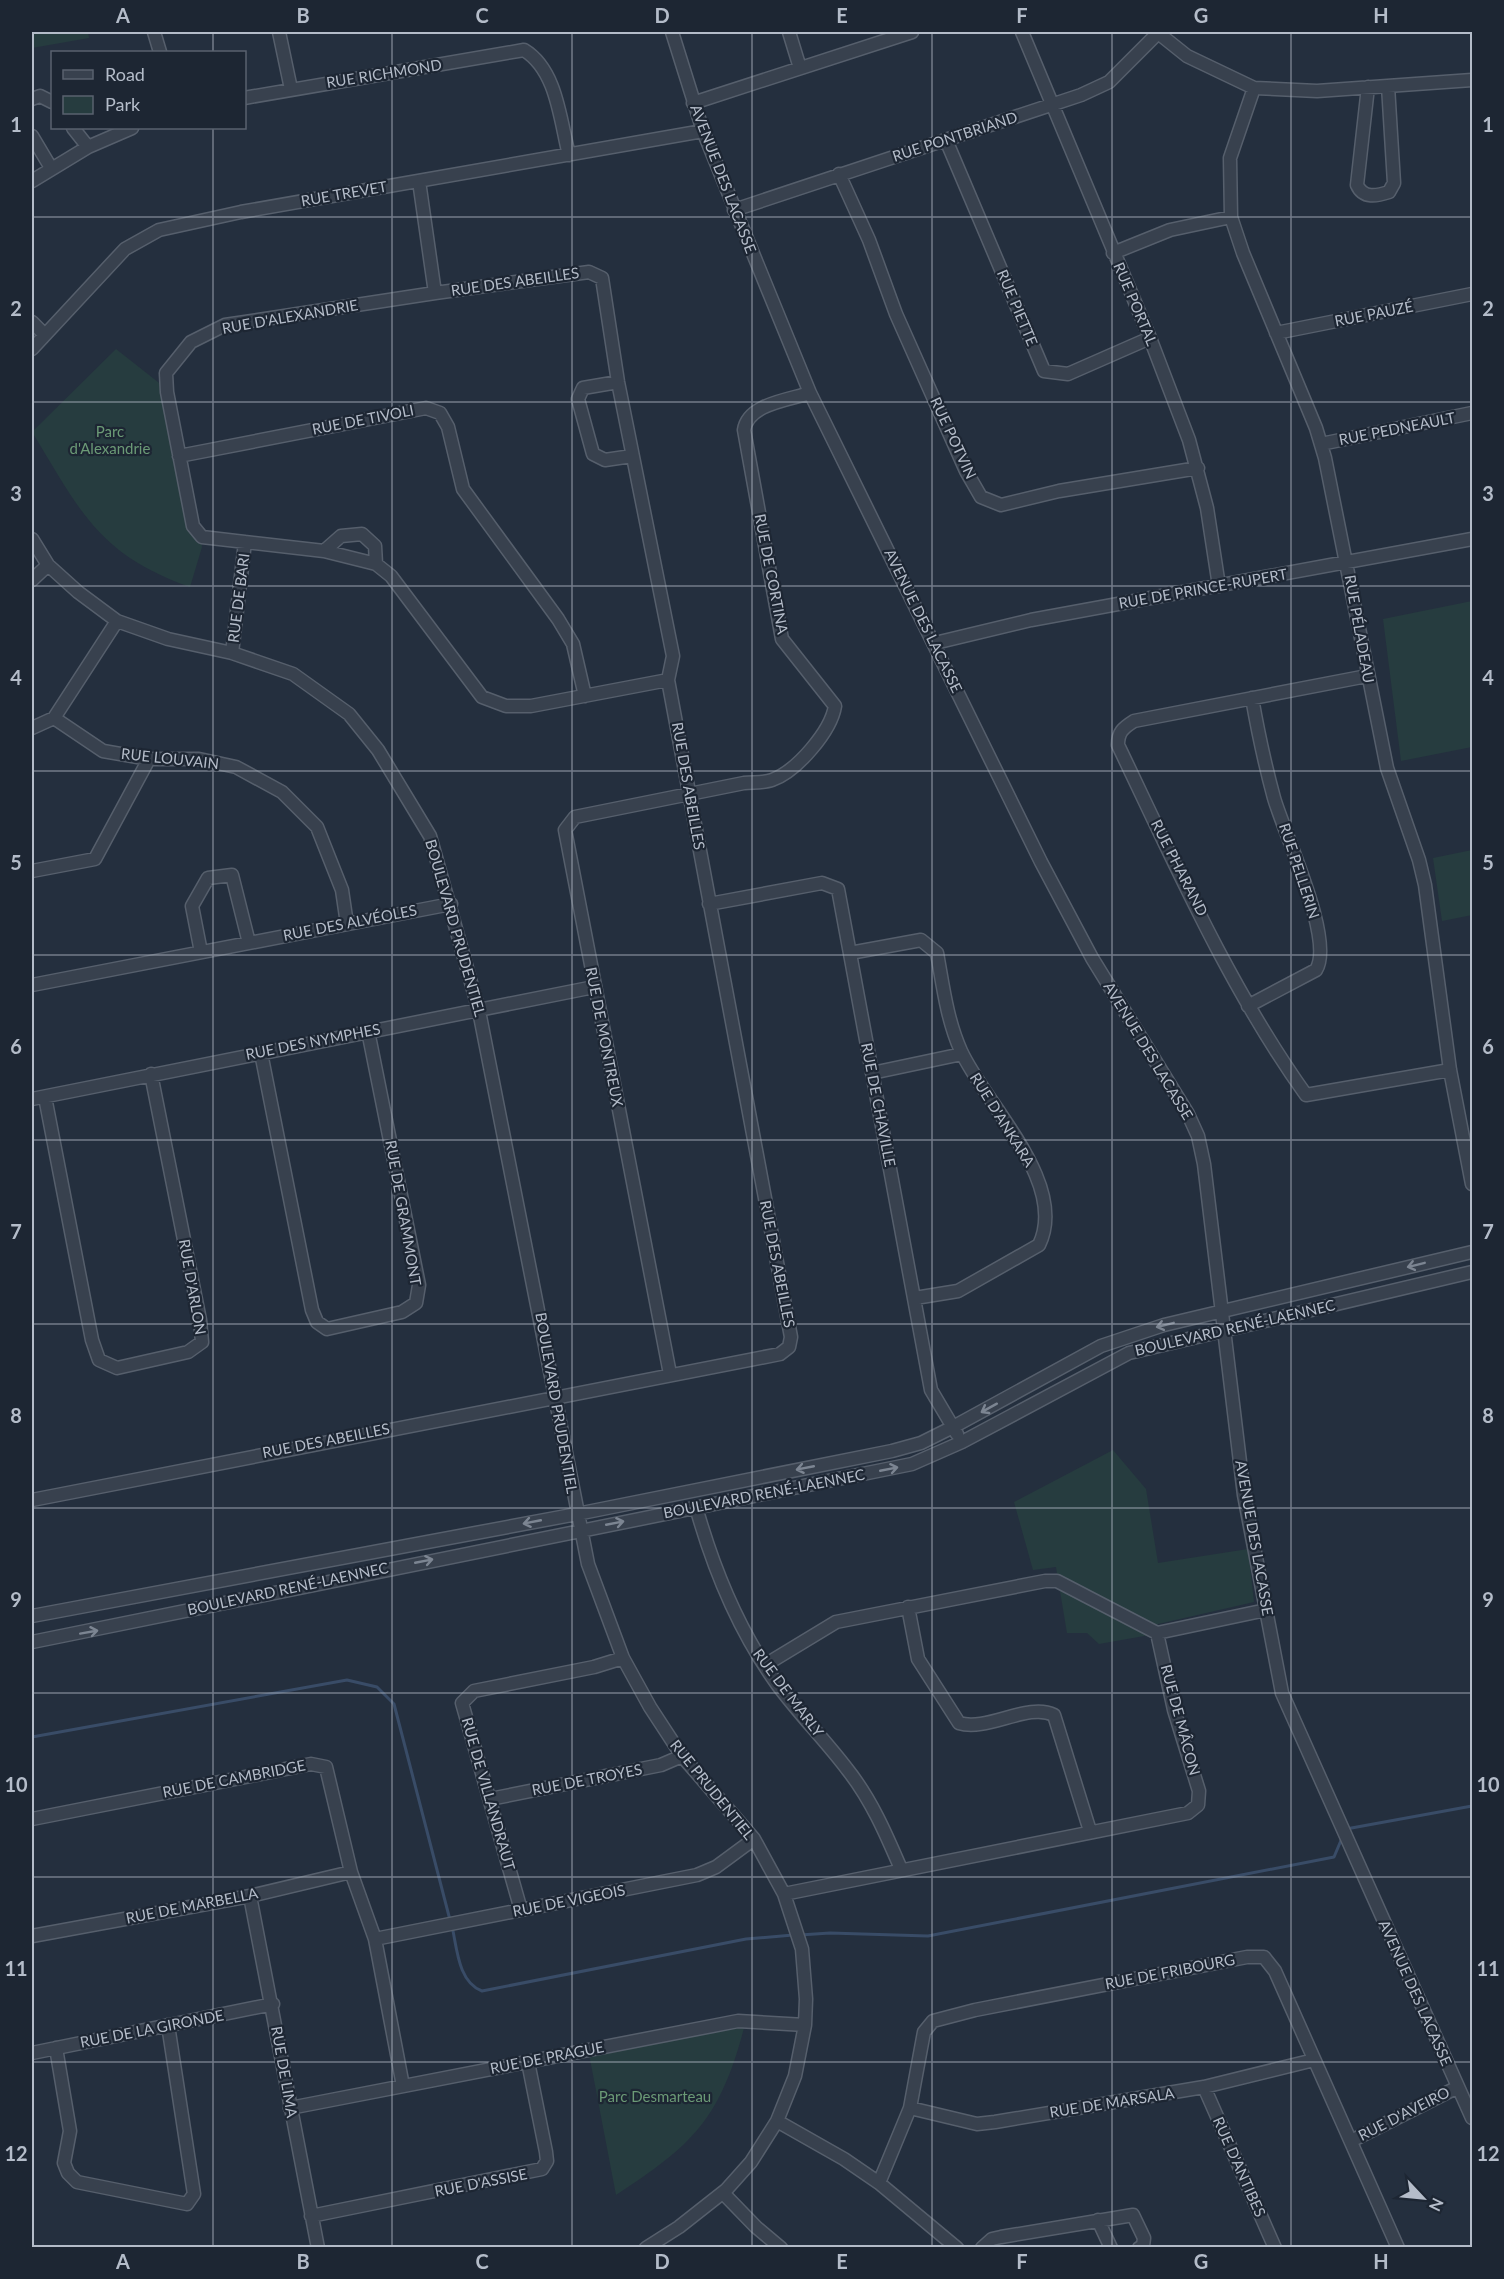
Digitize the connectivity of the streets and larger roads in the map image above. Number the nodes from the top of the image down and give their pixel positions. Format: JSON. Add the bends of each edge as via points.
{"nodes":[{"id":1,"x":154,"y":32,"type":"edge"},
{"id":2,"x":279,"y":32,"type":"edge"},
{"id":3,"x":672,"y":32,"type":"edge"},
{"id":4,"x":789,"y":32,"type":"edge"},
{"id":5,"x":912,"y":32,"type":"edge"},
{"id":6,"x":1022,"y":32,"type":"edge"},
{"id":7,"x":1158,"y":32,"type":"edge"},
{"id":8,"x":160,"y":51,"type":"edge"},
{"id":9,"x":800,"y":68,"type":"junction"},
{"id":10,"x":1473,"y":80,"type":"edge"},
{"id":11,"x":1388,"y":86,"type":"junction"},
{"id":12,"x":1368,"y":87,"type":"junction"},
{"id":13,"x":1254,"y":88,"type":"junction"},
{"id":14,"x":291,"y":89,"type":"junction"},
{"id":15,"x":246,"y":98,"type":"edge"},
{"id":16,"x":32,"y":99,"type":"edge"},
{"id":17,"x":51,"y":102,"type":"edge"},
{"id":18,"x":693,"y":103,"type":"junction"},
{"id":19,"x":1052,"y":105,"type":"junction"},
{"id":20,"x":74,"y":129,"type":"edge"},
{"id":21,"x":130,"y":129,"type":"edge"},
{"id":22,"x":703,"y":131,"type":"junction"},
{"id":23,"x":32,"y":135,"type":"edge"},
{"id":24,"x":946,"y":140,"type":"junction"},
{"id":25,"x":88,"y":147,"type":"junction"},
{"id":26,"x":569,"y":155,"type":"junction"},
{"id":27,"x":51,"y":168,"type":"junction"},
{"id":28,"x":838,"y":174,"type":"junction"},
{"id":29,"x":32,"y":181,"type":"edge"},
{"id":30,"x":419,"y":181,"type":"junction"},
{"id":31,"x":734,"y":210,"type":"junction"},
{"id":32,"x":1231,"y":217,"type":"junction"},
{"id":33,"x":1113,"y":254,"type":"junction"},
{"id":34,"x":435,"y":293,"type":"junction"},
{"id":35,"x":1473,"y":294,"type":"edge"},
{"id":36,"x":32,"y":322,"type":"edge"},
{"id":37,"x":1276,"y":333,"type":"junction"},
{"id":38,"x":45,"y":334,"type":"junction"},
{"id":39,"x":1150,"y":338,"type":"junction"},
{"id":40,"x":32,"y":349,"type":"edge"},
{"id":41,"x":618,"y":382,"type":"junction"},
{"id":42,"x":810,"y":393,"type":"junction"},
{"id":43,"x":1473,"y":413,"type":"edge"},
{"id":44,"x":1321,"y":444,"type":"junction"},
{"id":45,"x":179,"y":456,"type":"junction"},
{"id":46,"x":632,"y":456,"type":"junction"},
{"id":47,"x":1198,"y":468,"type":"junction"},
{"id":48,"x":32,"y":539,"type":"edge"},
{"id":49,"x":1473,"y":539,"type":"edge"},
{"id":50,"x":245,"y":542,"type":"junction"},
{"id":51,"x":324,"y":550,"type":"junction"},
{"id":52,"x":1347,"y":563,"type":"junction"},
{"id":53,"x":376,"y":564,"type":"junction"},
{"id":54,"x":48,"y":565,"type":"junction"},
{"id":55,"x":32,"y":580,"type":"edge"},
{"id":56,"x":1219,"y":586,"type":"junction"},
{"id":57,"x":117,"y":621,"type":"junction"},
{"id":58,"x":934,"y":643,"type":"junction"},
{"id":59,"x":232,"y":653,"type":"junction"},
{"id":60,"x":1367,"y":676,"type":"junction"},
{"id":61,"x":669,"y":680,"type":"junction"},
{"id":62,"x":585,"y":696,"type":"junction"},
{"id":63,"x":1252,"y":698,"type":"junction"},
{"id":64,"x":54,"y":718,"type":"junction"},
{"id":65,"x":32,"y":728,"type":"edge"},
{"id":66,"x":149,"y":759,"type":"junction"},
{"id":67,"x":690,"y":796,"type":"junction"},
{"id":68,"x":32,"y":871,"type":"edge"},
{"id":69,"x":451,"y":904,"type":"junction"},
{"id":70,"x":709,"y":904,"type":"junction"},
{"id":71,"x":347,"y":924,"type":"junction"},
{"id":72,"x":249,"y":943,"type":"junction"},
{"id":73,"x":201,"y":952,"type":"junction"},
{"id":74,"x":850,"y":953,"type":"junction"},
{"id":75,"x":32,"y":985,"type":"edge"},
{"id":76,"x":594,"y":987,"type":"junction"},
{"id":77,"x":1248,"y":1006,"type":"junction"},
{"id":78,"x":479,"y":1011,"type":"junction"},
{"id":79,"x":368,"y":1031,"type":"junction"},
{"id":80,"x":261,"y":1053,"type":"junction"},
{"id":81,"x":962,"y":1054,"type":"junction"},
{"id":82,"x":1450,"y":1070,"type":"junction"},
{"id":83,"x":872,"y":1073,"type":"junction"},
{"id":84,"x":151,"y":1074,"type":"junction"},
{"id":85,"x":45,"y":1097,"type":"junction"},
{"id":86,"x":32,"y":1099,"type":"edge"},
{"id":87,"x":1473,"y":1184,"type":"edge"},
{"id":88,"x":1473,"y":1251,"type":"edge"},
{"id":89,"x":1473,"y":1272,"type":"edge"},
{"id":90,"x":915,"y":1298,"type":"junction"},
{"id":91,"x":1222,"y":1312,"type":"junction"},
{"id":92,"x":1224,"y":1332,"type":"junction"},
{"id":93,"x":670,"y":1374,"type":"junction"},
{"id":94,"x":556,"y":1396,"type":"junction"},
{"id":95,"x":953,"y":1427,"type":"junction"},
{"id":96,"x":962,"y":1442,"type":"junction"},
{"id":97,"x":32,"y":1500,"type":"edge"},
{"id":98,"x":696,"y":1507,"type":"junction"},
{"id":99,"x":577,"y":1514,"type":"junction"},
{"id":100,"x":580,"y":1530,"type":"junction"},
{"id":101,"x":908,"y":1607,"type":"junction"},
{"id":102,"x":1266,"y":1610,"type":"junction"},
{"id":103,"x":32,"y":1616,"type":"edge"},
{"id":104,"x":1157,"y":1634,"type":"junction"},
{"id":105,"x":32,"y":1642,"type":"edge"},
{"id":106,"x":623,"y":1658,"type":"junction"},
{"id":107,"x":765,"y":1665,"type":"junction"},
{"id":108,"x":682,"y":1756,"type":"junction"},
{"id":109,"x":490,"y":1799,"type":"junction"},
{"id":110,"x":32,"y":1818,"type":"edge"},
{"id":111,"x":1090,"y":1831,"type":"junction"},
{"id":112,"x":754,"y":1839,"type":"junction"},
{"id":113,"x":900,"y":1869,"type":"junction"},
{"id":114,"x":351,"y":1872,"type":"junction"},
{"id":115,"x":784,"y":1894,"type":"junction"},
{"id":116,"x":250,"y":1896,"type":"junction"},
{"id":117,"x":521,"y":1910,"type":"junction"},
{"id":118,"x":32,"y":1936,"type":"edge"},
{"id":119,"x":375,"y":1939,"type":"junction"},
{"id":120,"x":273,"y":2004,"type":"junction"},
{"id":121,"x":168,"y":2025,"type":"junction"},
{"id":122,"x":806,"y":2025,"type":"junction"},
{"id":123,"x":56,"y":2048,"type":"junction"},
{"id":124,"x":32,"y":2053,"type":"edge"},
{"id":125,"x":1314,"y":2060,"type":"junction"},
{"id":126,"x":528,"y":2062,"type":"junction"},
{"id":127,"x":403,"y":2086,"type":"junction"},
{"id":128,"x":1204,"y":2087,"type":"junction"},
{"id":129,"x":1458,"y":2087,"type":"junction"},
{"id":130,"x":290,"y":2108,"type":"junction"},
{"id":131,"x":909,"y":2108,"type":"junction"},
{"id":132,"x":1473,"y":2118,"type":"edge"},
{"id":133,"x":777,"y":2121,"type":"junction"},
{"id":134,"x":1351,"y":2141,"type":"junction"},
{"id":135,"x":879,"y":2183,"type":"junction"},
{"id":136,"x":723,"y":2193,"type":"junction"},
{"id":137,"x":311,"y":2216,"type":"junction"},
{"id":138,"x":1098,"y":2220,"type":"junction"},
{"id":139,"x":318,"y":2247,"type":"edge"},
{"id":140,"x":646,"y":2247,"type":"edge"},
{"id":141,"x":781,"y":2247,"type":"edge"},
{"id":142,"x":957,"y":2247,"type":"edge"},
{"id":143,"x":982,"y":2247,"type":"edge"},
{"id":144,"x":1111,"y":2247,"type":"edge"},
{"id":145,"x":1139,"y":2247,"type":"edge"},
{"id":146,"x":1275,"y":2247,"type":"edge"},
{"id":147,"x":1398,"y":2247,"type":"edge"}],
"edges":[{"from":1,"to":8,"type":"street"},
{"from":2,"to":14,"type":"street"},
{"from":3,"to":18,"type":"street","name":"AVENUE DES LACASSE"},
{"from":4,"to":9,"type":"street"},
{"from":5,"to":9,"type":"street"},
{"from":6,"to":19,"type":"street","name":"RUE PORTAL"},
{"from":7,"to":13,"type":"street","via":[[1187,56]]},
{"from":7,"to":19,"type":"street","name":"RUE PONTBRIAND","via":[[1109,82]]},
{"from":9,"to":18,"type":"street"},
{"from":10,"to":11,"type":"street"},
{"from":11,"to":12,"type":"street"},
{"from":11,"to":12,"type":"street","via":[[1395,183],[1389,192],[1371,196],[1359,189],[1357,180]]},
{"from":12,"to":13,"type":"street","via":[[1317,91]]},
{"from":13,"to":32,"type":"street","name":"RUE PÉLADEAU","via":[[1230,158]]},
{"from":14,"to":15,"type":"street","name":"RUE RICHMOND"},
{"from":14,"to":26,"type":"street","name":"RUE RICHMOND","via":[[524,50],[536,58],[549,77]]},
{"from":16,"to":17,"type":"street","via":[[40,96]]},
{"from":18,"to":22,"type":"street","name":"AVENUE DES LACASSE"},
{"from":19,"to":24,"type":"street","name":"RUE PONTBRIAND"},
{"from":19,"to":33,"type":"street","name":"RUE PORTAL"},
{"from":20,"to":25,"type":"street"},
{"from":21,"to":25,"type":"street"},
{"from":22,"to":26,"type":"street","name":"RUE TREVET"},
{"from":22,"to":31,"type":"street","name":"AVENUE DES LACASSE"},
{"from":23,"to":27,"type":"street"},
{"from":24,"to":28,"type":"street","name":"RUE PONTBRIAND"},
{"from":24,"to":39,"type":"street","name":"RUE PIETTE","via":[[1044,371],[1068,374]]},
{"from":25,"to":27,"type":"street"},
{"from":26,"to":30,"type":"street","name":"RUE TREVET"},
{"from":27,"to":29,"type":"street"},
{"from":28,"to":31,"type":"street","name":"RUE PONTBRIAND"},
{"from":28,"to":47,"type":"street","name":"RUE POTVIN","via":[[869,240],[896,314],[981,497],[1001,505],[1059,491]]},
{"from":30,"to":34,"type":"street","name":"RUE DES ABEILLES"},
{"from":30,"to":38,"type":"street","name":"RUE TREVET","via":[[217,216],[159,230],[125,249]]},
{"from":31,"to":42,"type":"street","name":"AVENUE DES LACASSE"},
{"from":32,"to":33,"type":"street","via":[[1170,230]]},
{"from":32,"to":37,"type":"street","name":"RUE PÉLADEAU"},
{"from":33,"to":39,"type":"street","name":"RUE PORTAL"},
{"from":34,"to":41,"type":"street","name":"RUE DES ABEILLES","via":[[589,272],[602,278]]},
{"from":34,"to":45,"type":"street","name":"RUE D'ALEXANDRIE","via":[[225,325],[191,342],[165,373]]},
{"from":35,"to":37,"type":"street","name":"RUE PAUZÉ"},
{"from":36,"to":38,"type":"street"},
{"from":37,"to":44,"type":"street","name":"RUE PÉLADEAU"},
{"from":38,"to":40,"type":"street","name":"RUE TREVET"},
{"from":39,"to":47,"type":"street","name":"RUE PORTAL"},
{"from":41,"to":46,"type":"street","name":"RUE DES ABEILLES"},
{"from":41,"to":46,"type":"street","via":[[583,388],[578,399],[592,454],[605,460]]},
{"from":42,"to":58,"type":"street","name":"AVENUE DES LACASSE"},
{"from":42,"to":67,"type":"street","name":"RUE DE CORTINA","via":[[753,411],[744,430],[782,639],[828,694],[835,706],[833,715],[805,756],[788,772],[771,781]]},
{"from":43,"to":44,"type":"street","name":"RUE PEDNEAULT"},
{"from":44,"to":52,"type":"street","name":"RUE PÉLADEAU"},
{"from":45,"to":50,"type":"street","name":"RUE D'ALEXANDRIE","via":[[193,526],[202,537]]},
{"from":45,"to":62,"type":"street","name":"RUE DE TIVOLI","via":[[426,408],[440,413],[448,427],[463,489],[573,644]]},
{"from":46,"to":61,"type":"street","name":"RUE DES ABEILLES","via":[[673,656]]},
{"from":47,"to":56,"type":"street","name":"RUE PORTAL"},
{"from":48,"to":54,"type":"street","name":"BOULEVARD PRUDENTIEL"},
{"from":49,"to":52,"type":"street","name":"RUE DE PRINCE-RUPERT"},
{"from":50,"to":51,"type":"street","name":"RUE D'ALEXANDRIE"},
{"from":50,"to":59,"type":"street","name":"RUE DE BARI"},
{"from":51,"to":53,"type":"street","name":"RUE D'ALEXANDRIE"},
{"from":51,"to":53,"type":"street","name":"RUE D'ALEXANDRIE","via":[[341,536],[362,534],[375,546]]},
{"from":52,"to":56,"type":"street","name":"RUE DE PRINCE-RUPERT"},
{"from":52,"to":60,"type":"street","name":"RUE PÉLADEAU"},
{"from":53,"to":62,"type":"street","name":"RUE D'ALEXANDRIE","via":[[391,576],[482,697],[506,706],[531,706]]},
{"from":54,"to":55,"type":"street"},
{"from":54,"to":57,"type":"street","name":"BOULEVARD PRUDENTIEL"},
{"from":56,"to":58,"type":"street","name":"RUE DE PRINCE-RUPERT","via":[[1031,620]]},
{"from":57,"to":59,"type":"street","name":"BOULEVARD PRUDENTIEL","via":[[168,639]]},
{"from":57,"to":64,"type":"street"},
{"from":58,"to":91,"type":"street","name":"AVENUE DES LACASSE","via":[[1092,958],[1198,1136]]},
{"from":59,"to":69,"type":"street","name":"BOULEVARD PRUDENTIEL","via":[[293,674],[349,714],[378,750],[430,836]]},
{"from":60,"to":63,"type":"street","name":"RUE PHARAND"},
{"from":60,"to":82,"type":"street","name":"RUE PÉLADEAU","via":[[1387,768],[1425,885]]},
{"from":61,"to":62,"type":"street","name":"RUE D'ALEXANDRIE"},
{"from":61,"to":67,"type":"street","name":"RUE DES ABEILLES"},
{"from":63,"to":77,"type":"street","name":"RUE PELLERIN","via":[[1275,799],[1318,932],[1321,962],[1316,969]]},
{"from":63,"to":77,"type":"street","name":"RUE PHARAND","via":[[1134,721],[1118,736],[1118,745],[1152,817]]},
{"from":64,"to":65,"type":"street"},
{"from":64,"to":66,"type":"street","name":"RUE LOUVAIN","via":[[103,751]]},
{"from":66,"to":68,"type":"street","via":[[95,859]]},
{"from":66,"to":71,"type":"street","name":"RUE LOUVAIN","via":[[199,759],[236,766],[282,792],[317,827],[342,890]]},
{"from":67,"to":70,"type":"street","name":"RUE DES ABEILLES"},
{"from":67,"to":76,"type":"street","name":"RUE DE MONTREUX","via":[[575,817],[565,830]]},
{"from":69,"to":71,"type":"street","name":"RUE DES ALVÉOLES"},
{"from":69,"to":78,"type":"street","name":"BOULEVARD PRUDENTIEL"},
{"from":70,"to":74,"type":"street","name":"RUE DE CHAVILLE","via":[[822,883],[838,889]]},
{"from":70,"to":93,"type":"street","name":"RUE DES ABEILLES","via":[[791,1337],[789,1347],[780,1354]]},
{"from":71,"to":72,"type":"street","name":"RUE DES ALVÉOLES"},
{"from":72,"to":73,"type":"street","name":"RUE DES ALVÉOLES"},
{"from":72,"to":73,"type":"street","via":[[232,875],[208,878],[192,906]]},
{"from":73,"to":75,"type":"street","name":"RUE DES ALVÉOLES"},
{"from":74,"to":81,"type":"street","name":"RUE D'ANKARA","via":[[921,940],[937,953],[951,1029]]},
{"from":74,"to":83,"type":"street","name":"RUE DE CHAVILLE"},
{"from":76,"to":78,"type":"street","name":"RUE DES NYMPHES"},
{"from":76,"to":93,"type":"street","name":"RUE DE MONTREUX"},
{"from":77,"to":82,"type":"street","name":"RUE PHARAND","via":[[1306,1095]]},
{"from":78,"to":79,"type":"street","name":"RUE DES NYMPHES"},
{"from":78,"to":94,"type":"street","name":"BOULEVARD PRUDENTIEL"},
{"from":79,"to":80,"type":"street","name":"RUE DES NYMPHES"},
{"from":79,"to":80,"type":"street","name":"RUE DE GRAMMONT","via":[[419,1285],[416,1303],[402,1312],[327,1329],[317,1322],[312,1310]]},
{"from":80,"to":84,"type":"street","name":"RUE DES NYMPHES"},
{"from":81,"to":83,"type":"street"},
{"from":81,"to":90,"type":"street","name":"RUE D'ANKARA","via":[[1039,1180],[1044,1235],[1039,1245],[958,1291]]},
{"from":82,"to":87,"type":"street","name":"RUE PÉLADEAU"},
{"from":83,"to":90,"type":"street","name":"RUE DE CHAVILLE"},
{"from":84,"to":85,"type":"street","name":"RUE DES NYMPHES"},
{"from":84,"to":85,"type":"street","name":"RUE D'ARLON","via":[[202,1342],[189,1352],[117,1368],[99,1360],[92,1340]]},
{"from":85,"to":86,"type":"street","name":"RUE DES NYMPHES"},
{"from":88,"to":91,"type":"street","name":"BOULEVARD RENÉ-LAENNEC","one_way":true},
{"from":89,"to":92,"type":"street","name":"BOULEVARD RENÉ-LAENNEC"},
{"from":90,"to":95,"type":"street","name":"RUE DE CHAVILLE","via":[[931,1390]]},
{"from":91,"to":92,"type":"street","name":"AVENUE DES LACASSE"},
{"from":91,"to":95,"type":"street","name":"BOULEVARD RENÉ-LAENNEC","one_way":true,"via":[[1119,1338]]},
{"from":92,"to":96,"type":"street","name":"BOULEVARD RENÉ-LAENNEC","via":[[1129,1353]]},
{"from":92,"to":102,"type":"street","name":"AVENUE DES LACASSE","via":[[1244,1495]]},
{"from":93,"to":94,"type":"street","name":"RUE DES ABEILLES"},
{"from":94,"to":97,"type":"street","name":"RUE DES ABEILLES"},
{"from":94,"to":99,"type":"street","name":"BOULEVARD PRUDENTIEL"},
{"from":95,"to":96,"type":"street","name":"RUE DE CHAVILLE"},
{"from":95,"to":99,"type":"street","name":"BOULEVARD RENÉ-LAENNEC","one_way":true,"via":[[921,1443],[892,1451]]},
{"from":98,"to":96,"type":"street","name":"BOULEVARD RENÉ-LAENNEC","one_way":true,"via":[[912,1464]]},
{"from":100,"to":98,"type":"street","name":"BOULEVARD RENÉ-LAENNEC","one_way":true},
{"from":98,"to":107,"type":"street","name":"RUE DE MARLY","via":[[720,1582]]},
{"from":99,"to":100,"type":"street","name":"BOULEVARD PRUDENTIEL"},
{"from":99,"to":103,"type":"street","name":"BOULEVARD RENÉ-LAENNEC","one_way":true},
{"from":105,"to":100,"type":"street","name":"BOULEVARD RENÉ-LAENNEC","one_way":true},
{"from":100,"to":106,"type":"street","name":"RUE PRUDENTIEL","via":[[588,1564]]},
{"from":101,"to":104,"type":"street","via":[[1057,1581]]},
{"from":101,"to":107,"type":"street","via":[[836,1622]]},
{"from":101,"to":111,"type":"street","via":[[918,1659],[959,1723],[974,1724],[1040,1711],[1054,1715]]},
{"from":102,"to":104,"type":"street"},
{"from":102,"to":129,"type":"street","name":"AVENUE DES LACASSE","via":[[1282,1693]]},
{"from":104,"to":111,"type":"street","name":"RUE DE MÂCON","via":[[1200,1799],[1198,1805],[1188,1812]]},
{"from":106,"to":108,"type":"street","name":"RUE PRUDENTIEL"},
{"from":106,"to":109,"type":"street","name":"RUE DE VILLANDRAUT","via":[[474,1691],[462,1703]]},
{"from":107,"to":113,"type":"street","name":"RUE DE MARLY","via":[[789,1701],[857,1783],[887,1834]]},
{"from":108,"to":109,"type":"street","name":"RUE DE TROYES","via":[[661,1765]]},
{"from":108,"to":112,"type":"street","name":"RUE PRUDENTIEL"},
{"from":109,"to":117,"type":"street","name":"RUE DE VILLANDRAUT"},
{"from":110,"to":114,"type":"street","name":"RUE DE CAMBRIDGE","via":[[310,1764],[326,1767]]},
{"from":111,"to":113,"type":"street","name":"RUE DE MÂCON"},
{"from":112,"to":115,"type":"street","name":"RUE PRUDENTIEL"},
{"from":112,"to":117,"type":"street","name":"RUE DE VIGEOIS","via":[[716,1867],[697,1875]]},
{"from":113,"to":115,"type":"street","name":"RUE DE MÂCON"},
{"from":114,"to":116,"type":"street","name":"RUE DE MARBELLA"},
{"from":114,"to":119,"type":"street","name":"RUE DE CAMBRIDGE"},
{"from":115,"to":122,"type":"street","name":"RUE PRUDENTIEL","via":[[801,1949]]},
{"from":116,"to":118,"type":"street","name":"RUE DE MARBELLA"},
{"from":116,"to":120,"type":"street","name":"RUE DE LIMA"},
{"from":117,"to":119,"type":"street","name":"RUE DE VIGEOIS"},
{"from":119,"to":127,"type":"street","name":"RUE DE CAMBRIDGE"},
{"from":120,"to":121,"type":"street","name":"RUE DE LA GIRONDE"},
{"from":120,"to":130,"type":"street","name":"RUE DE LIMA"},
{"from":121,"to":123,"type":"street","name":"RUE DE LA GIRONDE"},
{"from":121,"to":123,"type":"street","via":[[194,2194],[187,2204],[77,2182],[68,2173],[64,2163],[70,2131]]},
{"from":122,"to":126,"type":"street","name":"RUE DE PRAGUE","via":[[738,2021]]},
{"from":122,"to":133,"type":"street","name":"RUE PRUDENTIEL","via":[[795,2076]]},
{"from":123,"to":124,"type":"street","name":"RUE DE LA GIRONDE"},
{"from":125,"to":128,"type":"street","name":"RUE DE MARSALA"},
{"from":125,"to":131,"type":"street","name":"RUE DE FRIBOURG","via":[[1275,1971],[1264,1957],[1246,1957],[944,2016],[924,2031]]},
{"from":125,"to":134,"type":"street","name":"RUE DE FRIBOURG"},
{"from":126,"to":127,"type":"street","name":"RUE DE PRAGUE"},
{"from":126,"to":137,"type":"street","name":"RUE D'ASSISE","via":[[546,2152],[547,2161],[542,2169]]},
{"from":127,"to":130,"type":"street","name":"RUE DE PRAGUE"},
{"from":128,"to":131,"type":"street","name":"RUE DE MARSALA","via":[[977,2124]]},
{"from":128,"to":146,"type":"street","name":"RUE D'ANTIBES"},
{"from":129,"to":132,"type":"street","name":"AVENUE DES LACASSE"},
{"from":129,"to":134,"type":"street","name":"RUE D'AVEIRO"},
{"from":130,"to":137,"type":"street","name":"RUE DE LIMA"},
{"from":131,"to":135,"type":"street","name":"RUE DE FRIBOURG"},
{"from":133,"to":135,"type":"street"},
{"from":133,"to":136,"type":"street","name":"RUE PRUDENTIEL","via":[[751,2162]]},
{"from":134,"to":147,"type":"street","name":"RUE DE FRIBOURG"},
{"from":135,"to":142,"type":"street"},
{"from":136,"to":140,"type":"street","name":"RUE PRUDENTIEL"},
{"from":136,"to":141,"type":"street"},
{"from":137,"to":139,"type":"street","name":"RUE DE LIMA"},
{"from":138,"to":143,"type":"street","via":[[1001,2237]]},
{"from":138,"to":144,"type":"street"},
{"from":138,"to":145,"type":"street","via":[[1133,2215],[1144,2238],[1143,2246]]}]}
